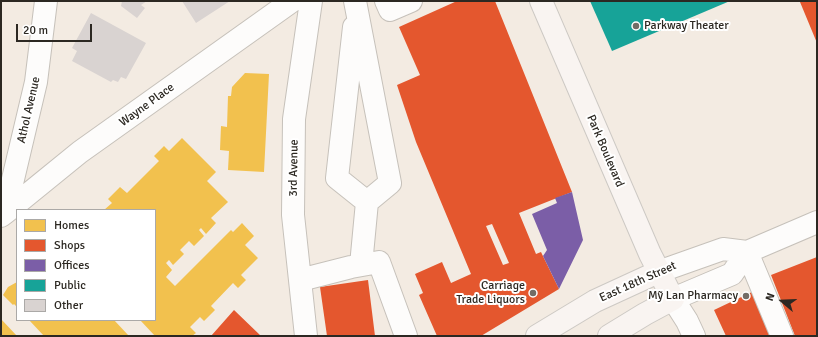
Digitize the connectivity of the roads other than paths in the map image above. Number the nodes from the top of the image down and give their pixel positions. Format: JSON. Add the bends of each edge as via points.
{"nodes":[{"id":1,"x":46,"y":1,"type":"edge"},
{"id":2,"x":292,"y":1,"type":"edge"},
{"id":3,"x":311,"y":1,"type":"edge"},
{"id":4,"x":386,"y":1,"type":"edge"},
{"id":5,"x":411,"y":1,"type":"edge"},
{"id":6,"x":541,"y":1,"type":"edge"},
{"id":7,"x":355,"y":4,"type":"edge"},
{"id":8,"x":367,"y":202,"type":"junction"},
{"id":9,"x":3,"y":214,"type":"edge"},
{"id":10,"x":817,"y":222,"type":"edge"},
{"id":11,"x":747,"y":252,"type":"junction"},
{"id":12,"x":361,"y":265,"type":"junction"},
{"id":13,"x":658,"y":272,"type":"junction"},
{"id":14,"x":300,"y":280,"type":"junction"},
{"id":15,"x":673,"y":299,"type":"junction"},
{"id":16,"x":614,"y":335,"type":"edge"},
{"id":17,"x":306,"y":336,"type":"edge"},
{"id":18,"x":406,"y":336,"type":"edge"},
{"id":19,"x":537,"y":336,"type":"edge"},
{"id":20,"x":694,"y":336,"type":"edge"},
{"id":21,"x":782,"y":336,"type":"edge"}],
"edges":[{"from":1,"to":9,"type":"street","name":"Athol Avenue","via":[[36,82]]},
{"from":2,"to":9,"type":"street","name":"Wayne Place","via":[[80,152]]},
{"from":3,"to":14,"type":"street","name":"3rd Avenue","via":[[294,119],[293,215]]},
{"from":4,"to":5,"type":"street","via":[[390,10]]},
{"from":6,"to":13,"type":"main road","name":"Park Boulevard"},
{"from":7,"to":8,"type":"street","via":[[390,183]]},
{"from":7,"to":8,"type":"street","via":[[337,178]]},
{"from":8,"to":12,"type":"street"},
{"from":10,"to":11,"type":"street"},
{"from":11,"to":13,"type":"street","name":"East 18th Street","via":[[723,249]]},
{"from":11,"to":15,"type":"street","via":[[732,274]]},
{"from":11,"to":21,"type":"street"},
{"from":12,"to":14,"type":"street"},
{"from":12,"to":18,"type":"street","via":[[379,262]]},
{"from":13,"to":15,"type":"main road","name":"Park Boulevard"},
{"from":13,"to":19,"type":"main road","name":"East 18th Street","via":[[596,301]]},
{"from":14,"to":17,"type":"street","name":"3rd Avenue"},
{"from":15,"to":16,"type":"main road"},
{"from":15,"to":20,"type":"street","via":[[688,321]]}]}
